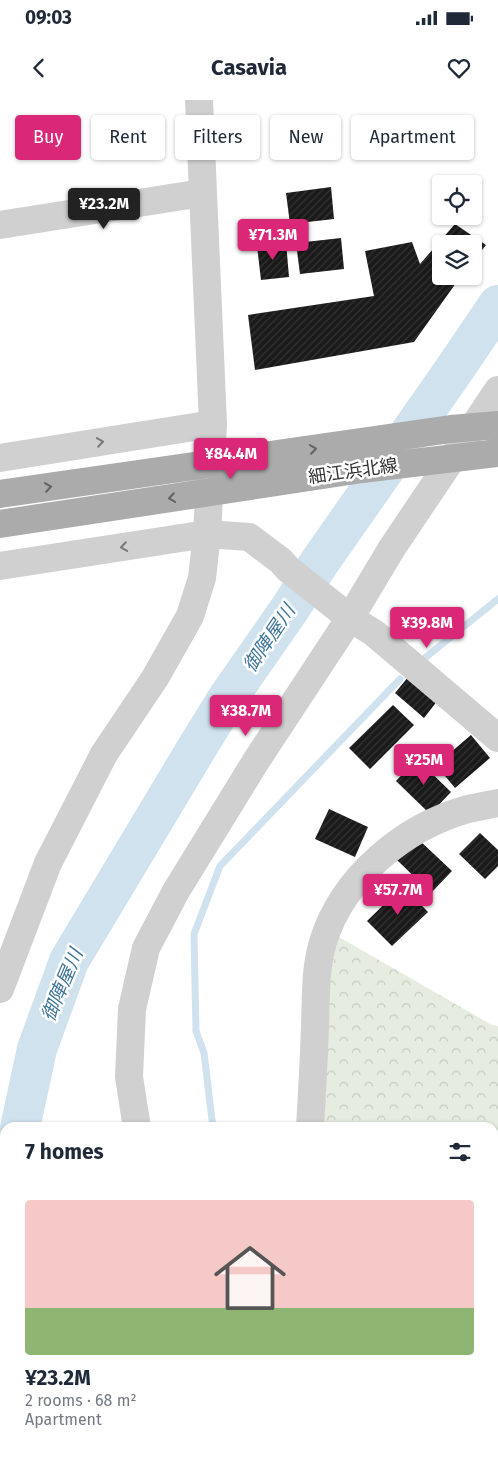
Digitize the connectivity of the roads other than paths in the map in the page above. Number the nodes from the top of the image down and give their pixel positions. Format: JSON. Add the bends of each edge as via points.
{"nodes":[{"id":1,"x":199,"y":100,"type":"edge"},
{"id":2,"x":202,"y":193,"type":"junction"},
{"id":3,"x":0,"y":225,"type":"edge"},
{"id":4,"x":498,"y":390,"type":"edge"},
{"id":5,"x":212,"y":424,"type":"junction"},
{"id":6,"x":498,"y":425,"type":"edge"},
{"id":7,"x":498,"y":453,"type":"edge"},
{"id":8,"x":0,"y":458,"type":"edge"},
{"id":9,"x":0,"y":494,"type":"edge"},
{"id":10,"x":0,"y":524,"type":"edge"},
{"id":11,"x":207,"y":534,"type":"junction"},
{"id":12,"x":0,"y":566,"type":"edge"},
{"id":13,"x":350,"y":618,"type":"junction"},
{"id":14,"x":498,"y":738,"type":"edge"},
{"id":15,"x":498,"y":803,"type":"edge"},
{"id":16,"x":0,"y":989,"type":"edge"},
{"id":17,"x":136,"y":1122,"type":"edge"},
{"id":18,"x":310,"y":1122,"type":"edge"}],
"edges":[{"from":1,"to":2,"type":"street"},
{"from":2,"to":3,"type":"street"},
{"from":2,"to":5,"type":"street"},
{"from":4,"to":13,"type":"street","via":[[392,548]]},
{"from":8,"to":5,"type":"street","one_way":true},
{"from":5,"to":11,"type":"street"},
{"from":9,"to":6,"type":"main road","name":"細江浜北線","one_way":true,"bridge":true},
{"from":7,"to":10,"type":"main road","name":"細江浜北線","one_way":true,"bridge":true,"via":[[362,469]]},
{"from":11,"to":12,"type":"street","one_way":true},
{"from":11,"to":13,"type":"street","via":[[249,537]]},
{"from":11,"to":16,"type":"street","via":[[202,578],[190,616],[155,678],[104,754],[48,863]]},
{"from":13,"to":14,"type":"street","via":[[374,633]]},
{"from":13,"to":17,"type":"street","via":[[256,761],[176,891],[146,948],[132,1009],[129,1077]]},
{"from":15,"to":18,"type":"street","via":[[446,817],[388,850],[365,870],[333,918],[322,943],[317,980]]}]}
